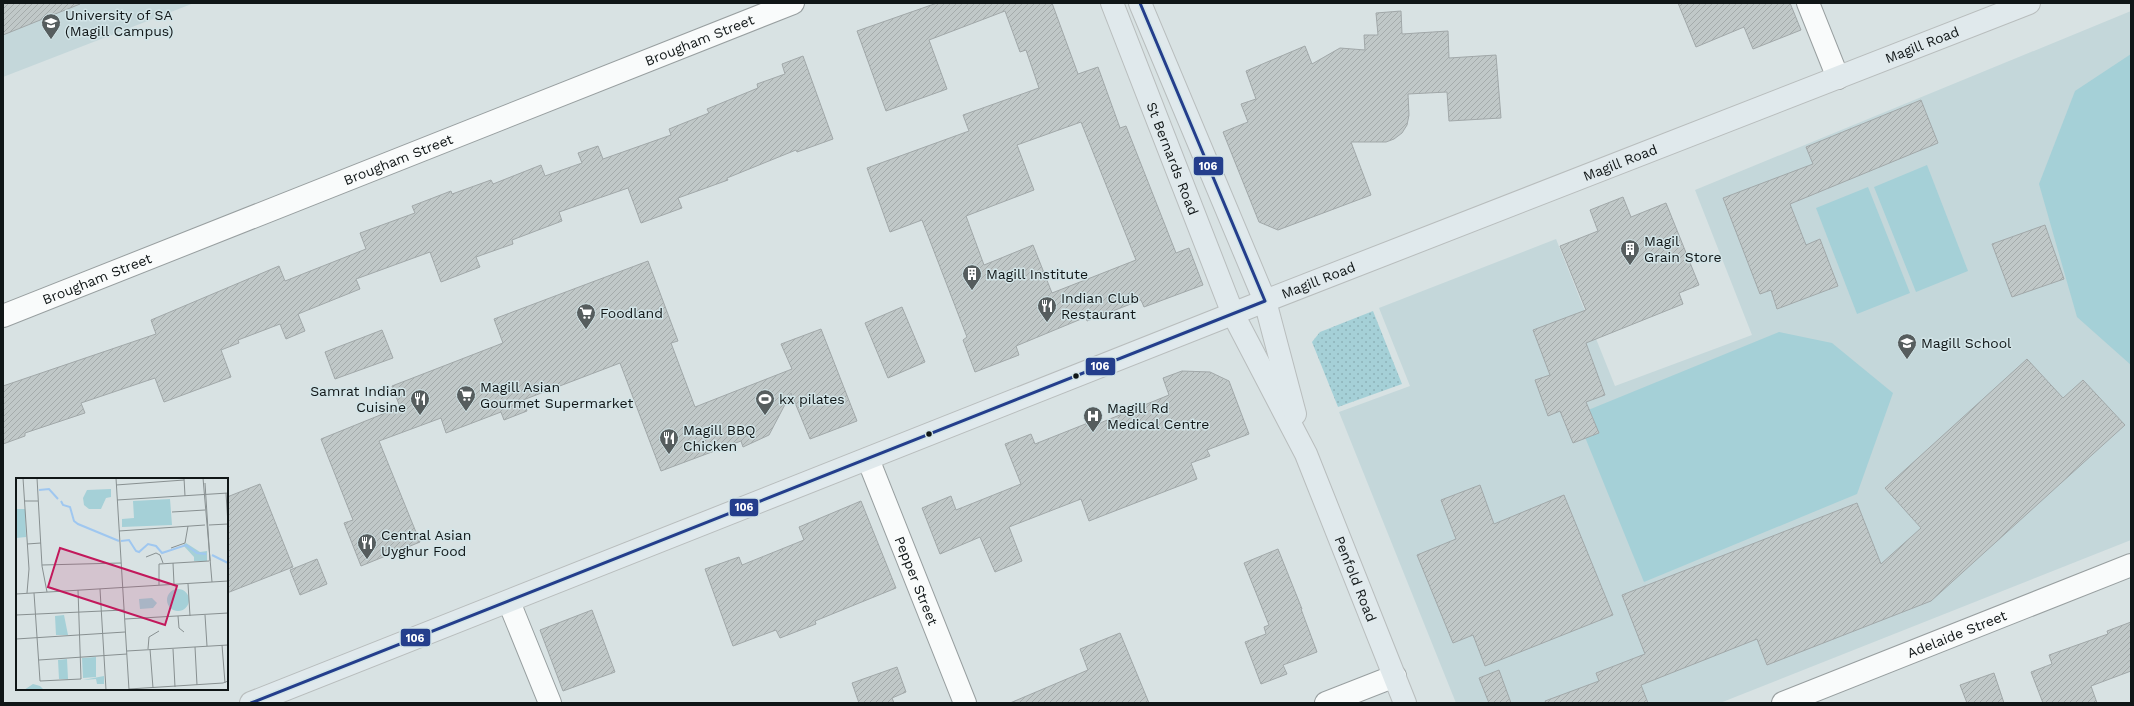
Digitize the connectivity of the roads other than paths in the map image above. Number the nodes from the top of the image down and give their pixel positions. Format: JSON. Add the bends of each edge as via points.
{"nodes":[{"id":1,"x":793,"y":3,"type":"edge"},
{"id":2,"x":1112,"y":3,"type":"edge"},
{"id":3,"x":1140,"y":3,"type":"edge"},
{"id":4,"x":1808,"y":3,"type":"edge"},
{"id":5,"x":2029,"y":3,"type":"edge"},
{"id":6,"x":1838,"y":78,"type":"junction"},
{"id":7,"x":1265,"y":301,"type":"junction"},
{"id":8,"x":1233,"y":314,"type":"junction"},
{"id":9,"x":3,"y":316,"type":"edge"},
{"id":10,"x":1306,"y":454,"type":"junction"},
{"id":11,"x":868,"y":459,"type":"junction"},
{"id":12,"x":2131,"y":565,"type":"edge"},
{"id":13,"x":509,"y":602,"type":"junction"},
{"id":14,"x":1395,"y":676,"type":"junction"},
{"id":15,"x":251,"y":703,"type":"edge"},
{"id":16,"x":550,"y":703,"type":"edge"},
{"id":17,"x":965,"y":703,"type":"edge"},
{"id":18,"x":1326,"y":703,"type":"edge"},
{"id":19,"x":1405,"y":703,"type":"edge"},
{"id":20,"x":1783,"y":703,"type":"edge"}],
"edges":[{"from":1,"to":9,"type":"street","name":"Brougham Street"},
{"from":2,"to":8,"type":"main road","name":"St Bernards Road"},
{"from":3,"to":7,"type":"main road","name":"St Bernards Road"},
{"from":4,"to":6,"type":"street"},
{"from":5,"to":6,"type":"main road","name":"Magill Road"},
{"from":6,"to":7,"type":"main road","name":"Magill Road"},
{"from":7,"to":8,"type":"main road","name":"Magill Road"},
{"from":7,"to":10,"type":"main road","name":"Penfold Road"},
{"from":8,"to":10,"type":"main road","name":"Penfold Road"},
{"from":8,"to":11,"type":"main road","name":"Magill Road"},
{"from":10,"to":14,"type":"main road","name":"Penfold Road"},
{"from":11,"to":13,"type":"main road","name":"Magill Road"},
{"from":11,"to":17,"type":"street","name":"Pepper Street"},
{"from":12,"to":20,"type":"street","name":"Adelaide Street"},
{"from":13,"to":15,"type":"main road","name":"Magill Road"},
{"from":13,"to":16,"type":"street"},
{"from":14,"to":18,"type":"street"},
{"from":14,"to":19,"type":"main road","name":"Penfold Road"}]}
